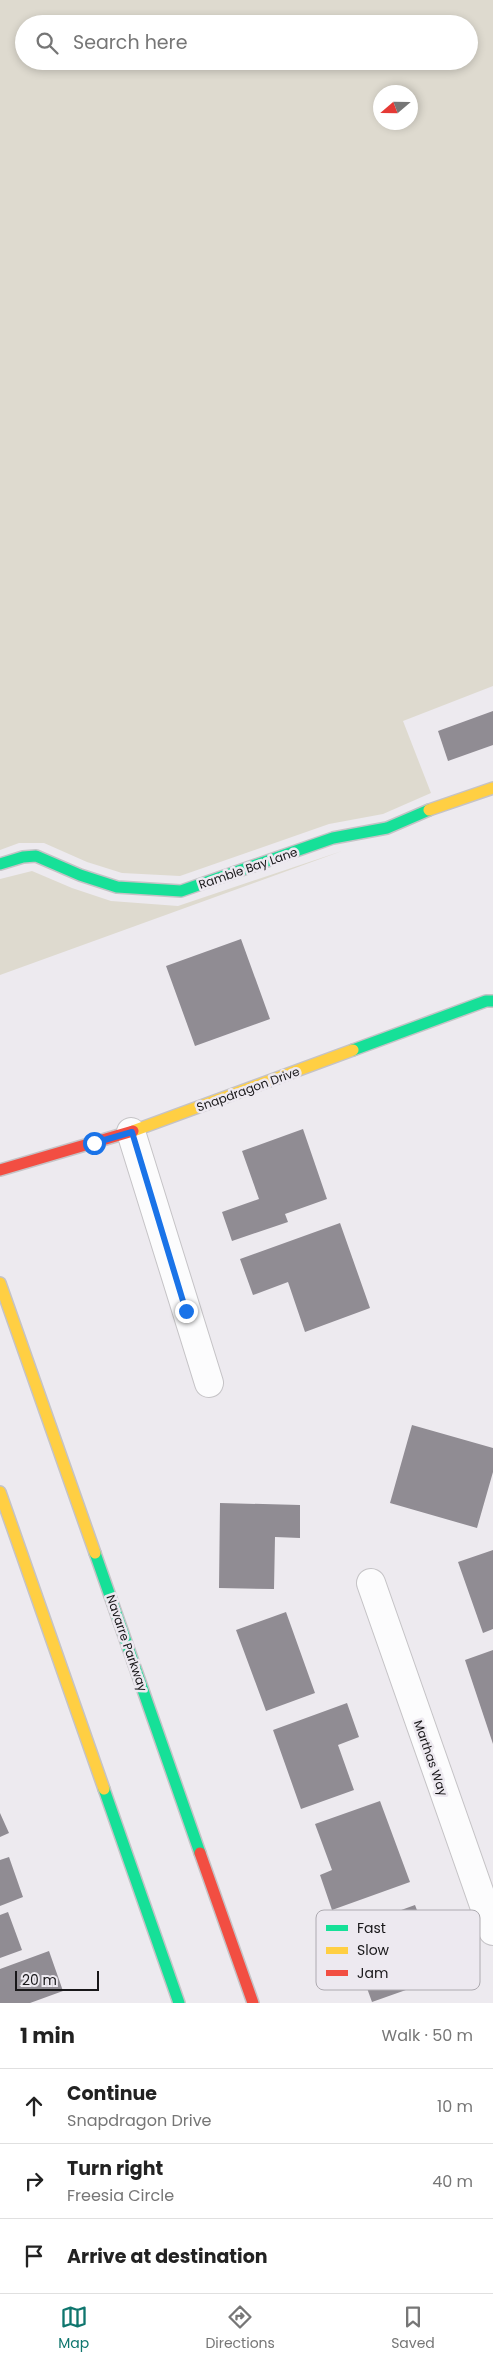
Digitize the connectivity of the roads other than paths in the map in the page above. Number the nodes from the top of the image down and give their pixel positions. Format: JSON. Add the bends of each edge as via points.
{"nodes":[{"id":1,"x":493,"y":788,"type":"edge"},
{"id":2,"x":0,"y":864,"type":"edge"},
{"id":3,"x":493,"y":1001,"type":"edge"},
{"id":4,"x":132,"y":1132,"type":"junction"},
{"id":5,"x":0,"y":1170,"type":"edge"},
{"id":6,"x":0,"y":1283,"type":"edge"},
{"id":7,"x":209,"y":1383,"type":"dead end"},
{"id":8,"x":0,"y":1492,"type":"edge"},
{"id":9,"x":371,"y":1584,"type":"dead end"},
{"id":10,"x":493,"y":1931,"type":"edge"},
{"id":11,"x":179,"y":2003,"type":"edge"},
{"id":12,"x":253,"y":2003,"type":"edge"}],
"edges":[{"from":1,"to":2,"type":"main road","name":"Ramble Bay Lane","via":[[445,803],[387,828],[333,838],[181,891],[118,887],[36,856]]},
{"from":3,"to":4,"type":"main road","name":"Snapdragon Drive"},
{"from":4,"to":5,"type":"main road","name":"Snapdragon Drive"},
{"from":4,"to":7,"type":"street"},
{"from":6,"to":12,"type":"main road","name":"Navarre Parkway"},
{"from":8,"to":11,"type":"main road"},
{"from":9,"to":10,"type":"street","name":"Marthas Way"}]}
